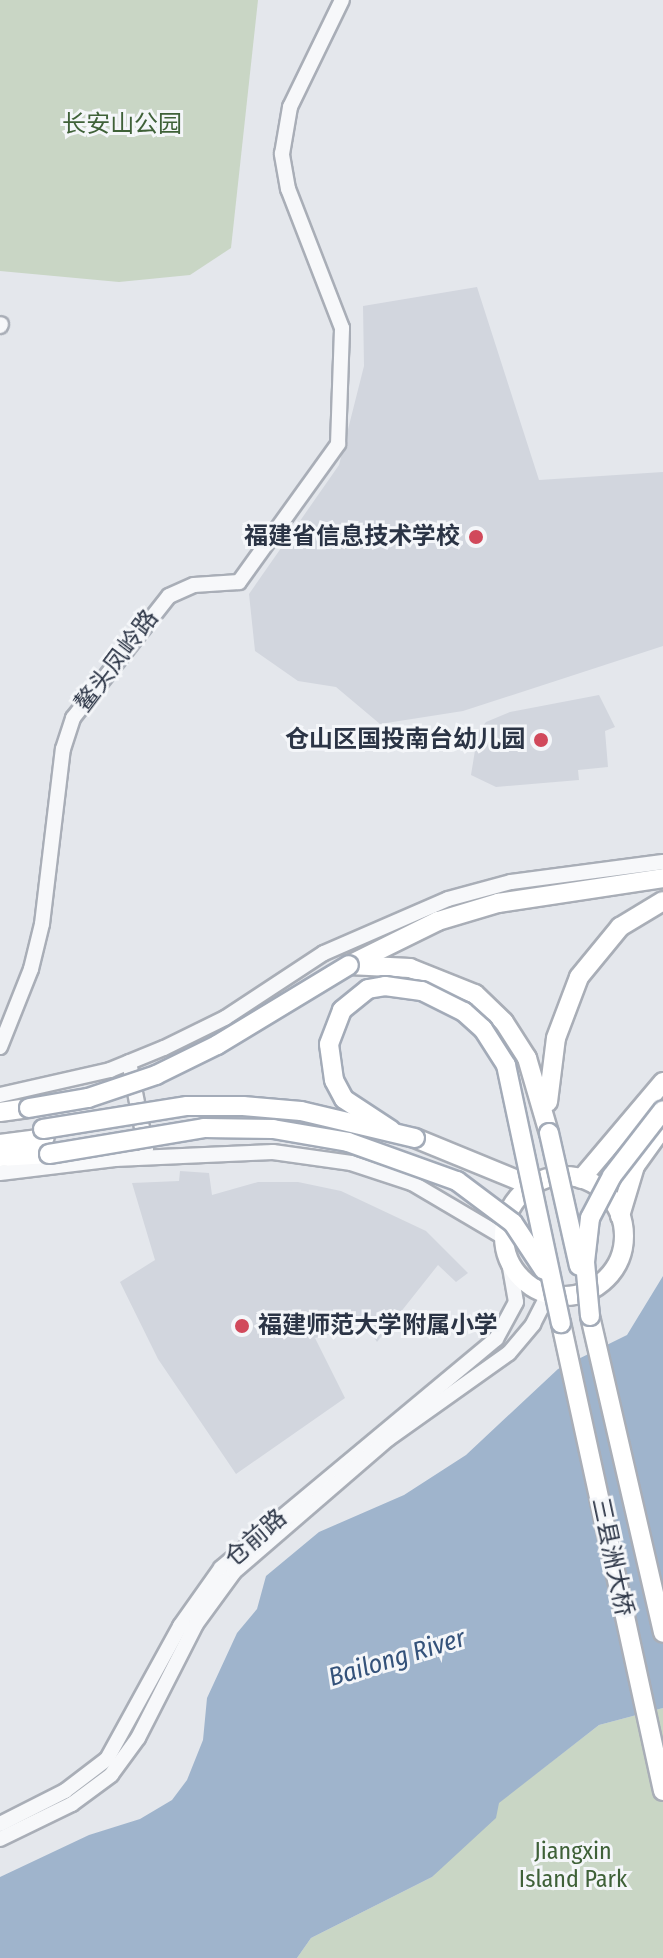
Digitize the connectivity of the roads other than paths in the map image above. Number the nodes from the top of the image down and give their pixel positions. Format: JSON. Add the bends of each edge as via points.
{"nodes":[{"id":1,"x":342,"y":0,"type":"edge"},
{"id":2,"x":663,"y":862,"type":"edge"},
{"id":3,"x":663,"y":878,"type":"edge"},
{"id":4,"x":663,"y":901,"type":"edge"},
{"id":5,"x":349,"y":965,"type":"junction"},
{"id":6,"x":0,"y":1047,"type":"edge"},
{"id":7,"x":129,"y":1062,"type":"junction"},
{"id":8,"x":663,"y":1082,"type":"edge"},
{"id":9,"x":0,"y":1095,"type":"edge"},
{"id":10,"x":663,"y":1110,"type":"edge"},
{"id":11,"x":0,"y":1112,"type":"edge"},
{"id":12,"x":663,"y":1127,"type":"edge"},
{"id":13,"x":391,"y":1130,"type":"junction"},
{"id":14,"x":0,"y":1132,"type":"edge"},
{"id":15,"x":549,"y":1133,"type":"junction"},
{"id":16,"x":45,"y":1140,"type":"junction"},
{"id":17,"x":413,"y":1142,"type":"junction"},
{"id":18,"x":0,"y":1144,"type":"edge"},
{"id":19,"x":0,"y":1157,"type":"edge"},
{"id":20,"x":148,"y":1157,"type":"junction"},
{"id":21,"x":0,"y":1173,"type":"edge"},
{"id":22,"x":581,"y":1179,"type":"junction"},
{"id":23,"x":524,"y":1192,"type":"junction"},
{"id":24,"x":620,"y":1216,"type":"junction"},
{"id":25,"x":505,"y":1238,"type":"junction"},
{"id":26,"x":509,"y":1262,"type":"junction"},
{"id":27,"x":548,"y":1294,"type":"junction"},
{"id":28,"x":590,"y":1316,"type":"junction"},
{"id":29,"x":561,"y":1323,"type":"junction"},
{"id":30,"x":663,"y":1633,"type":"edge"},
{"id":31,"x":663,"y":1791,"type":"edge"},
{"id":32,"x":0,"y":1824,"type":"edge"},
{"id":33,"x":0,"y":1839,"type":"edge"}],
"edges":[{"from":1,"to":6,"type":"street","name":"鳌头凤岭路","via":[[290,107],[282,154],[288,189],[342,328],[338,444],[239,582],[194,585],[169,596],[73,718],[63,749],[39,937]]},
{"from":2,"to":7,"type":"street","via":[[511,882],[448,899],[324,953],[225,1018]]},
{"from":3,"to":5,"type":"main road","via":[[498,903],[438,921]]},
{"from":4,"to":15,"type":"main road","via":[[620,927],[579,977],[562,1016],[550,1066]]},
{"from":5,"to":11,"type":"main road","bridge":true,"via":[[217,1045],[156,1075],[88,1098]]},
{"from":5,"to":15,"type":"main road","via":[[410,968],[475,994],[504,1022],[527,1058]]},
{"from":7,"to":9,"type":"street"},
{"from":7,"to":20,"type":"street"},
{"from":8,"to":22,"type":"main road"},
{"from":10,"to":28,"type":"main road","bridge":true,"via":[[612,1176],[590,1218],[585,1262]]},
{"from":12,"to":24,"type":"main road","via":[[635,1166]]},
{"from":13,"to":16,"type":"main road","bridge":true,"via":[[301,1111],[187,1106]]},
{"from":13,"to":17,"type":"main road","bridge":true},
{"from":13,"to":29,"type":"main road","bridge":true,"via":[[344,1099],[334,1080],[329,1044],[342,1010],[368,989],[385,986],[422,991],[464,1012],[483,1029],[506,1065]]},
{"from":14,"to":16,"type":"main road"},
{"from":15,"to":28,"type":"main road","bridge":true},
{"from":16,"to":17,"type":"main road","via":[[232,1115],[335,1126]]},
{"from":16,"to":18,"type":"main road"},
{"from":16,"to":19,"type":"main road"},
{"from":16,"to":29,"type":"main road","bridge":true,"via":[[204,1128],[273,1129],[400,1157],[457,1181],[513,1223],[540,1259]]},
{"from":17,"to":23,"type":"main road"},
{"from":20,"to":21,"type":"street"},
{"from":20,"to":25,"type":"street","via":[[273,1152],[351,1163],[412,1183]]},
{"from":22,"to":23,"type":"main road","via":[[547,1178]]},
{"from":22,"to":24,"type":"main road","via":[[604,1193]]},
{"from":23,"to":25,"type":"main road","via":[[505,1221]]},
{"from":24,"to":27,"type":"main road","via":[[623,1243],[614,1270],[585,1292]]},
{"from":25,"to":26,"type":"main road"},
{"from":26,"to":27,"type":"main road","via":[[528,1285]]},
{"from":26,"to":32,"type":"street","name":"仓前路","via":[[516,1302],[496,1339],[221,1568],[180,1626],[107,1759],[65,1791]]},
{"from":27,"to":33,"type":"street","name":"仓前路","via":[[509,1353],[388,1439],[234,1572],[196,1624],[138,1738],[111,1775],[72,1804]]},
{"from":28,"to":30,"type":"main road","name":"三县洲大桥"},
{"from":29,"to":31,"type":"main road","name":"三县洲大桥"}]}
